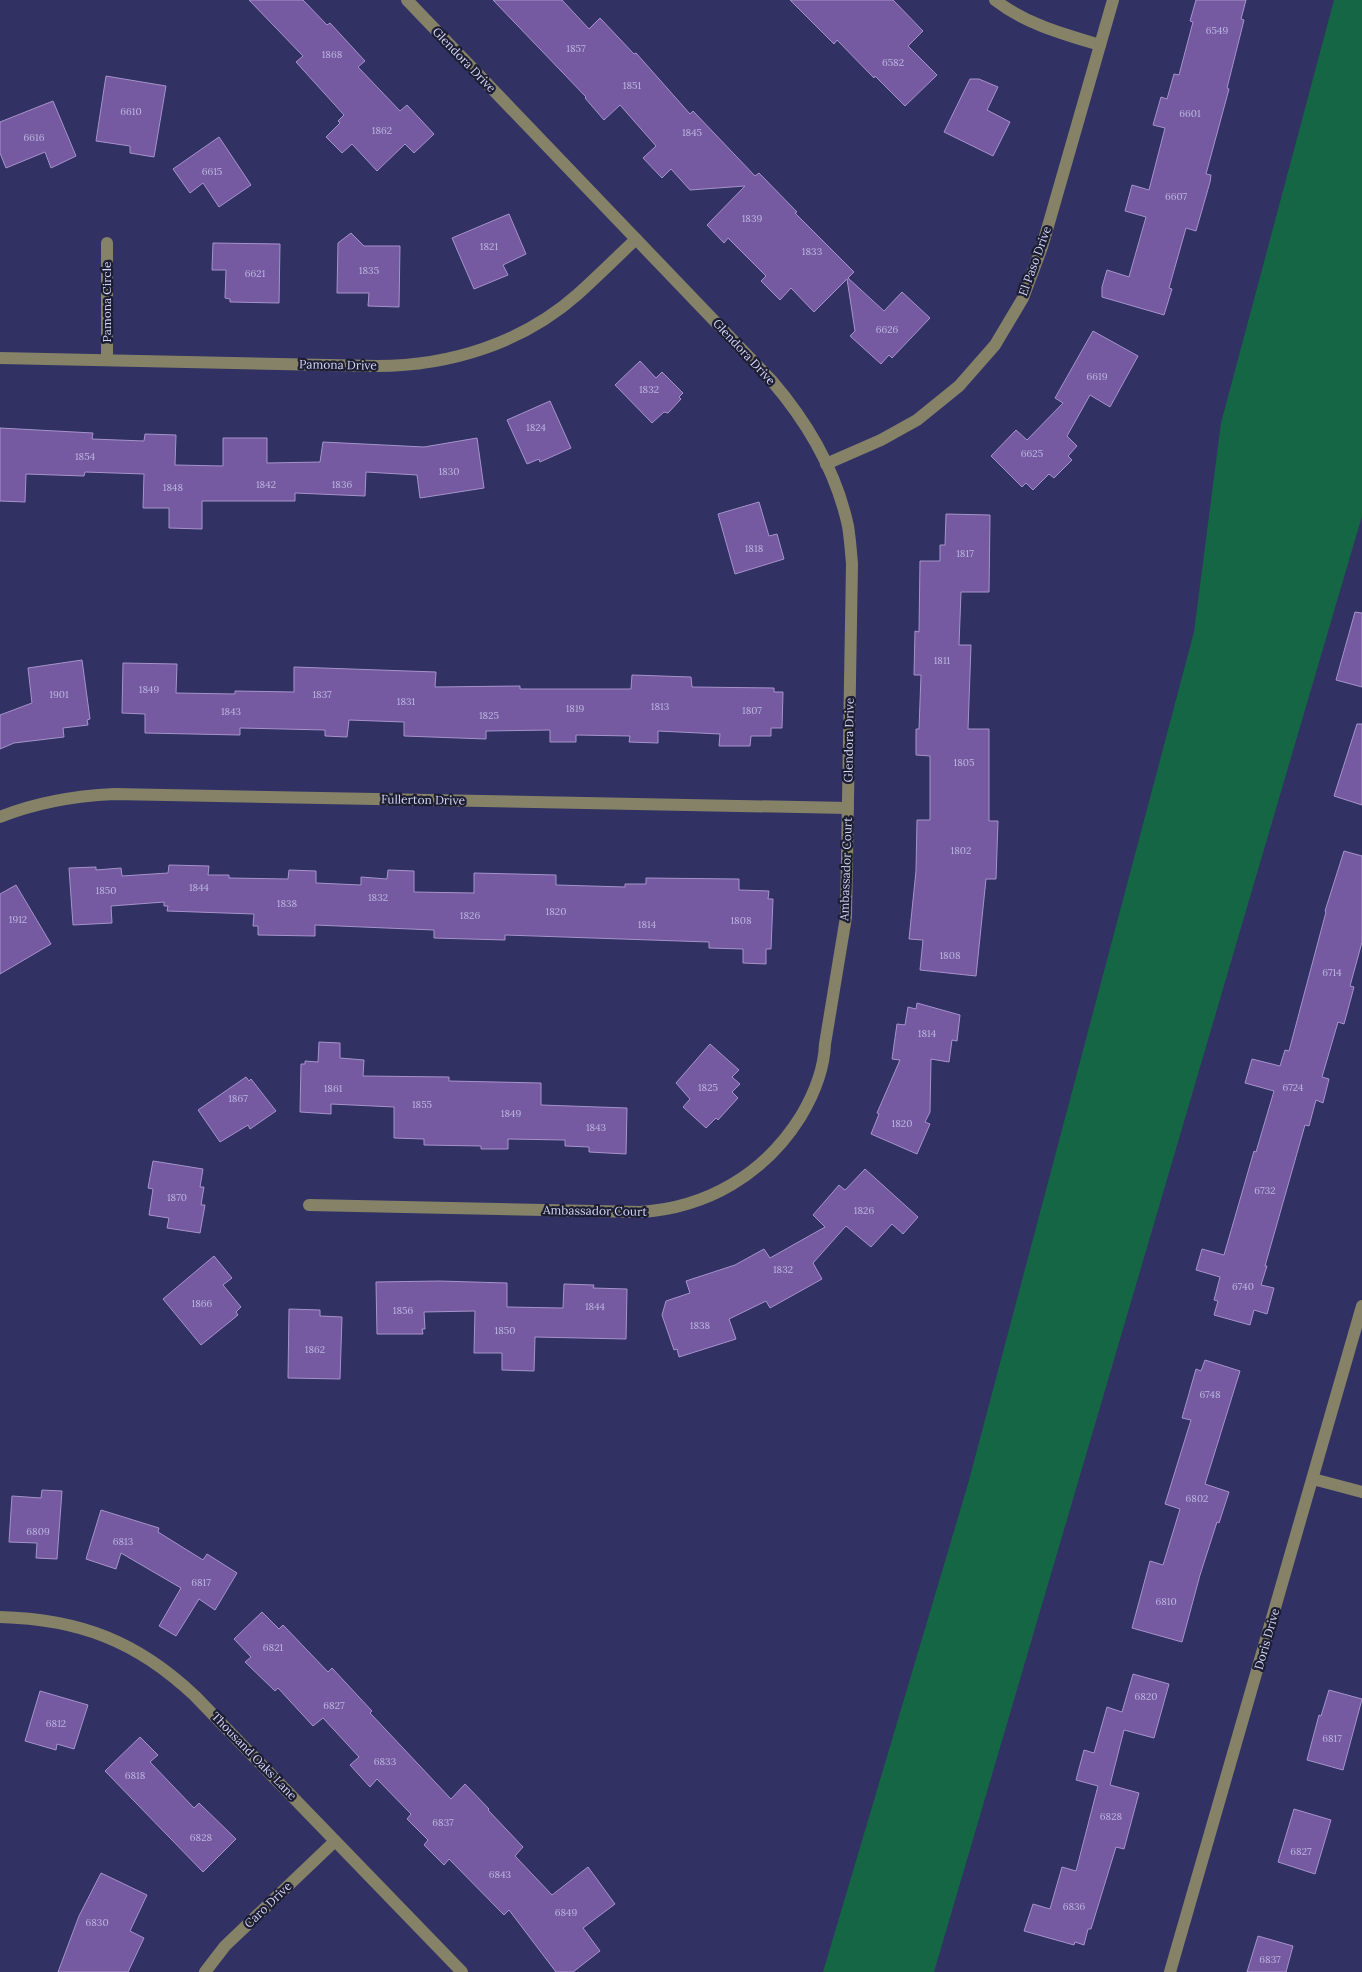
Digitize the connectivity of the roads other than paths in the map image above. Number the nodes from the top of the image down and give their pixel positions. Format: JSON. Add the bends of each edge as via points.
{"nodes":[{"id":1,"x":407,"y":0,"type":"edge"},
{"id":2,"x":995,"y":0,"type":"edge"},
{"id":3,"x":1113,"y":0,"type":"edge"},
{"id":4,"x":1100,"y":45,"type":"junction"},
{"id":5,"x":636,"y":239,"type":"junction"},
{"id":6,"x":107,"y":243,"type":"dead end"},
{"id":7,"x":0,"y":358,"type":"edge"},
{"id":8,"x":107,"y":360,"type":"junction"},
{"id":9,"x":826,"y":464,"type":"junction"},
{"id":10,"x":848,"y":808,"type":"junction"},
{"id":11,"x":0,"y":816,"type":"edge"},
{"id":12,"x":309,"y":1206,"type":"dead end"},
{"id":13,"x":1362,"y":1306,"type":"edge"},
{"id":14,"x":1314,"y":1479,"type":"junction"},
{"id":15,"x":1362,"y":1492,"type":"edge"},
{"id":16,"x":0,"y":1617,"type":"edge"},
{"id":17,"x":335,"y":1840,"type":"junction"},
{"id":18,"x":205,"y":1972,"type":"edge"},
{"id":19,"x":462,"y":1972,"type":"edge"},
{"id":20,"x":1170,"y":1972,"type":"edge"}],
"edges":[{"from":1,"to":5,"type":"street","name":"Glendora Drive"},
{"from":2,"to":4,"type":"street","via":[[1030,22]]},
{"from":3,"to":4,"type":"street","name":"El Paso Drive"},
{"from":4,"to":9,"type":"street","name":"El Paso Drive","via":[[1042,247],[1023,298],[995,345],[959,386],[917,420]]},
{"from":5,"to":8,"type":"street","name":"Pamona Drive","via":[[578,294],[545,318],[486,349],[459,356],[390,366]]},
{"from":5,"to":9,"type":"street","name":"Glendora Drive","via":[[778,388],[808,428]]},
{"from":6,"to":8,"type":"street","name":"Pamona Circle"},
{"from":7,"to":8,"type":"street","name":"Pamona Drive"},
{"from":9,"to":10,"type":"street","name":"Glendora Drive","via":[[848,526],[852,564]]},
{"from":10,"to":11,"type":"street","name":"Fullerton Drive","via":[[114,794],[60,799]]},
{"from":10,"to":12,"type":"street","name":"Ambassador Court","via":[[846,917],[825,1058],[812,1096],[791,1132],[753,1171],[720,1193],[681,1207],[655,1211]]},
{"from":13,"to":14,"type":"street","name":"Doris Drive"},
{"from":14,"to":15,"type":"street"},
{"from":14,"to":20,"type":"street","name":"Doris Drive"},
{"from":16,"to":17,"type":"street","name":"Thousand Oaks Lane","via":[[40,1619],[80,1628],[154,1661],[195,1696]]},
{"from":17,"to":18,"type":"street","name":"Caro Drive","via":[[225,1946]]},
{"from":17,"to":19,"type":"street","name":"Thousand Oaks Lane"}]}
